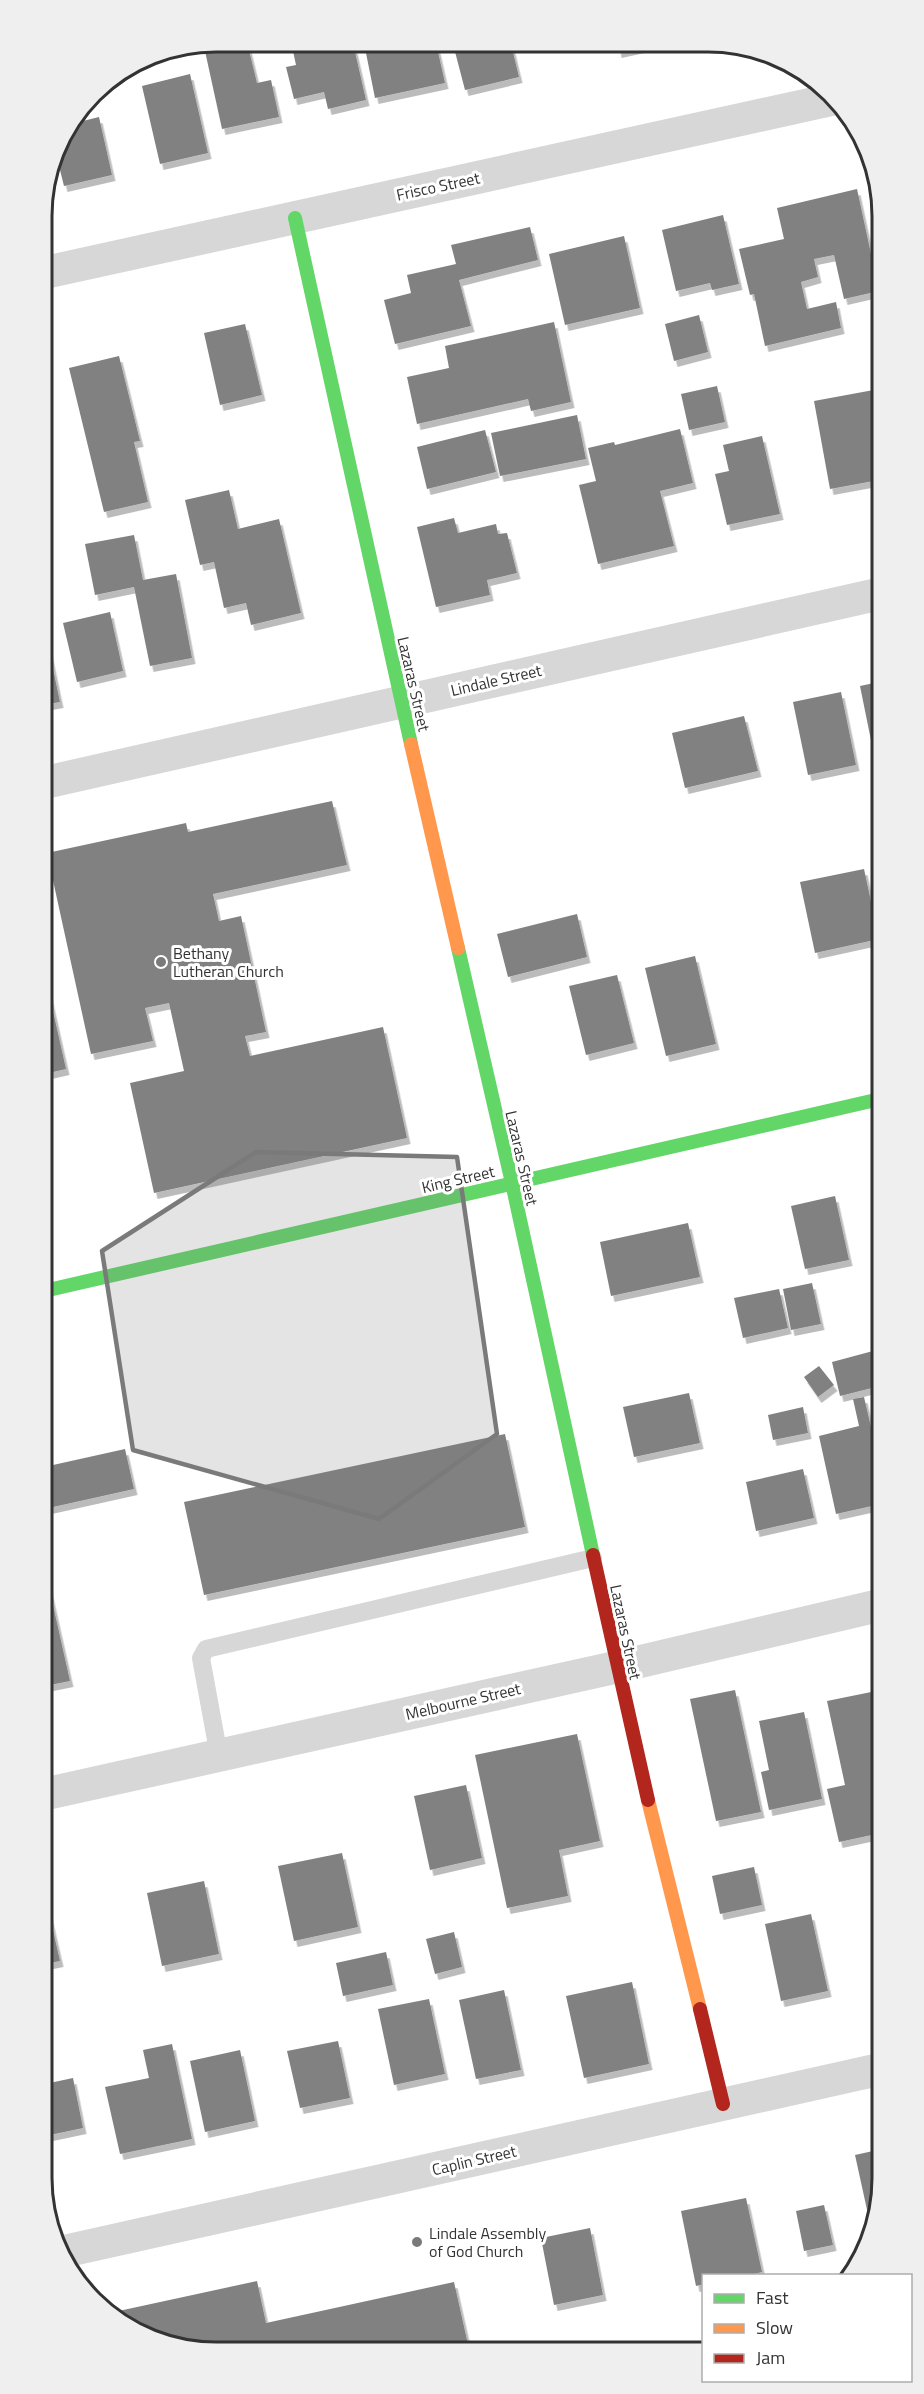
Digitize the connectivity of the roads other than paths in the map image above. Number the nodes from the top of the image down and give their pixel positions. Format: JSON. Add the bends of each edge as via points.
{"nodes":[{"id":1,"x":825,"y":101,"type":"edge"},
{"id":2,"x":295,"y":218,"type":"junction"},
{"id":3,"x":53,"y":271,"type":"edge"},
{"id":4,"x":872,"y":596,"type":"edge"},
{"id":5,"x":401,"y":701,"type":"junction"},
{"id":6,"x":53,"y":781,"type":"edge"},
{"id":7,"x":872,"y":1101,"type":"edge"},
{"id":8,"x":512,"y":1184,"type":"junction"},
{"id":9,"x":52,"y":1289,"type":"edge"},
{"id":10,"x":593,"y":1558,"type":"junction"},
{"id":11,"x":871,"y":1607,"type":"edge"},
{"id":12,"x":617,"y":1667,"type":"junction"},
{"id":13,"x":219,"y":1756,"type":"junction"},
{"id":14,"x":52,"y":1792,"type":"edge"},
{"id":15,"x":871,"y":2071,"type":"edge"},
{"id":16,"x":723,"y":2104,"type":"junction"},
{"id":17,"x":69,"y":2250,"type":"edge"}],
"edges":[{"from":1,"to":2,"type":"street","name":"Frisco Street"},
{"from":2,"to":3,"type":"street","name":"Frisco Street"},
{"from":2,"to":5,"type":"street","name":"Lazaras Street"},
{"from":4,"to":5,"type":"street","name":"Lindale Street"},
{"from":5,"to":6,"type":"street","name":"Lindale Street"},
{"from":5,"to":8,"type":"street","name":"Lazaras Street"},
{"from":7,"to":8,"type":"street","name":"King Street"},
{"from":8,"to":9,"type":"street","name":"King Street"},
{"from":8,"to":10,"type":"street","name":"Lazaras Street"},
{"from":10,"to":12,"type":"street","name":"Lazaras Street"},
{"from":10,"to":13,"type":"lane","via":[[206,1649],[201,1658]]},
{"from":11,"to":12,"type":"street","name":"Melbourne Street"},
{"from":12,"to":13,"type":"street","name":"Melbourne Street"},
{"from":12,"to":16,"type":"street","name":"Lazaras Street"},
{"from":13,"to":14,"type":"street","name":"Melbourne Street"},
{"from":15,"to":16,"type":"street","name":"Caplin Street"},
{"from":16,"to":17,"type":"street","name":"Caplin Street"}]}
